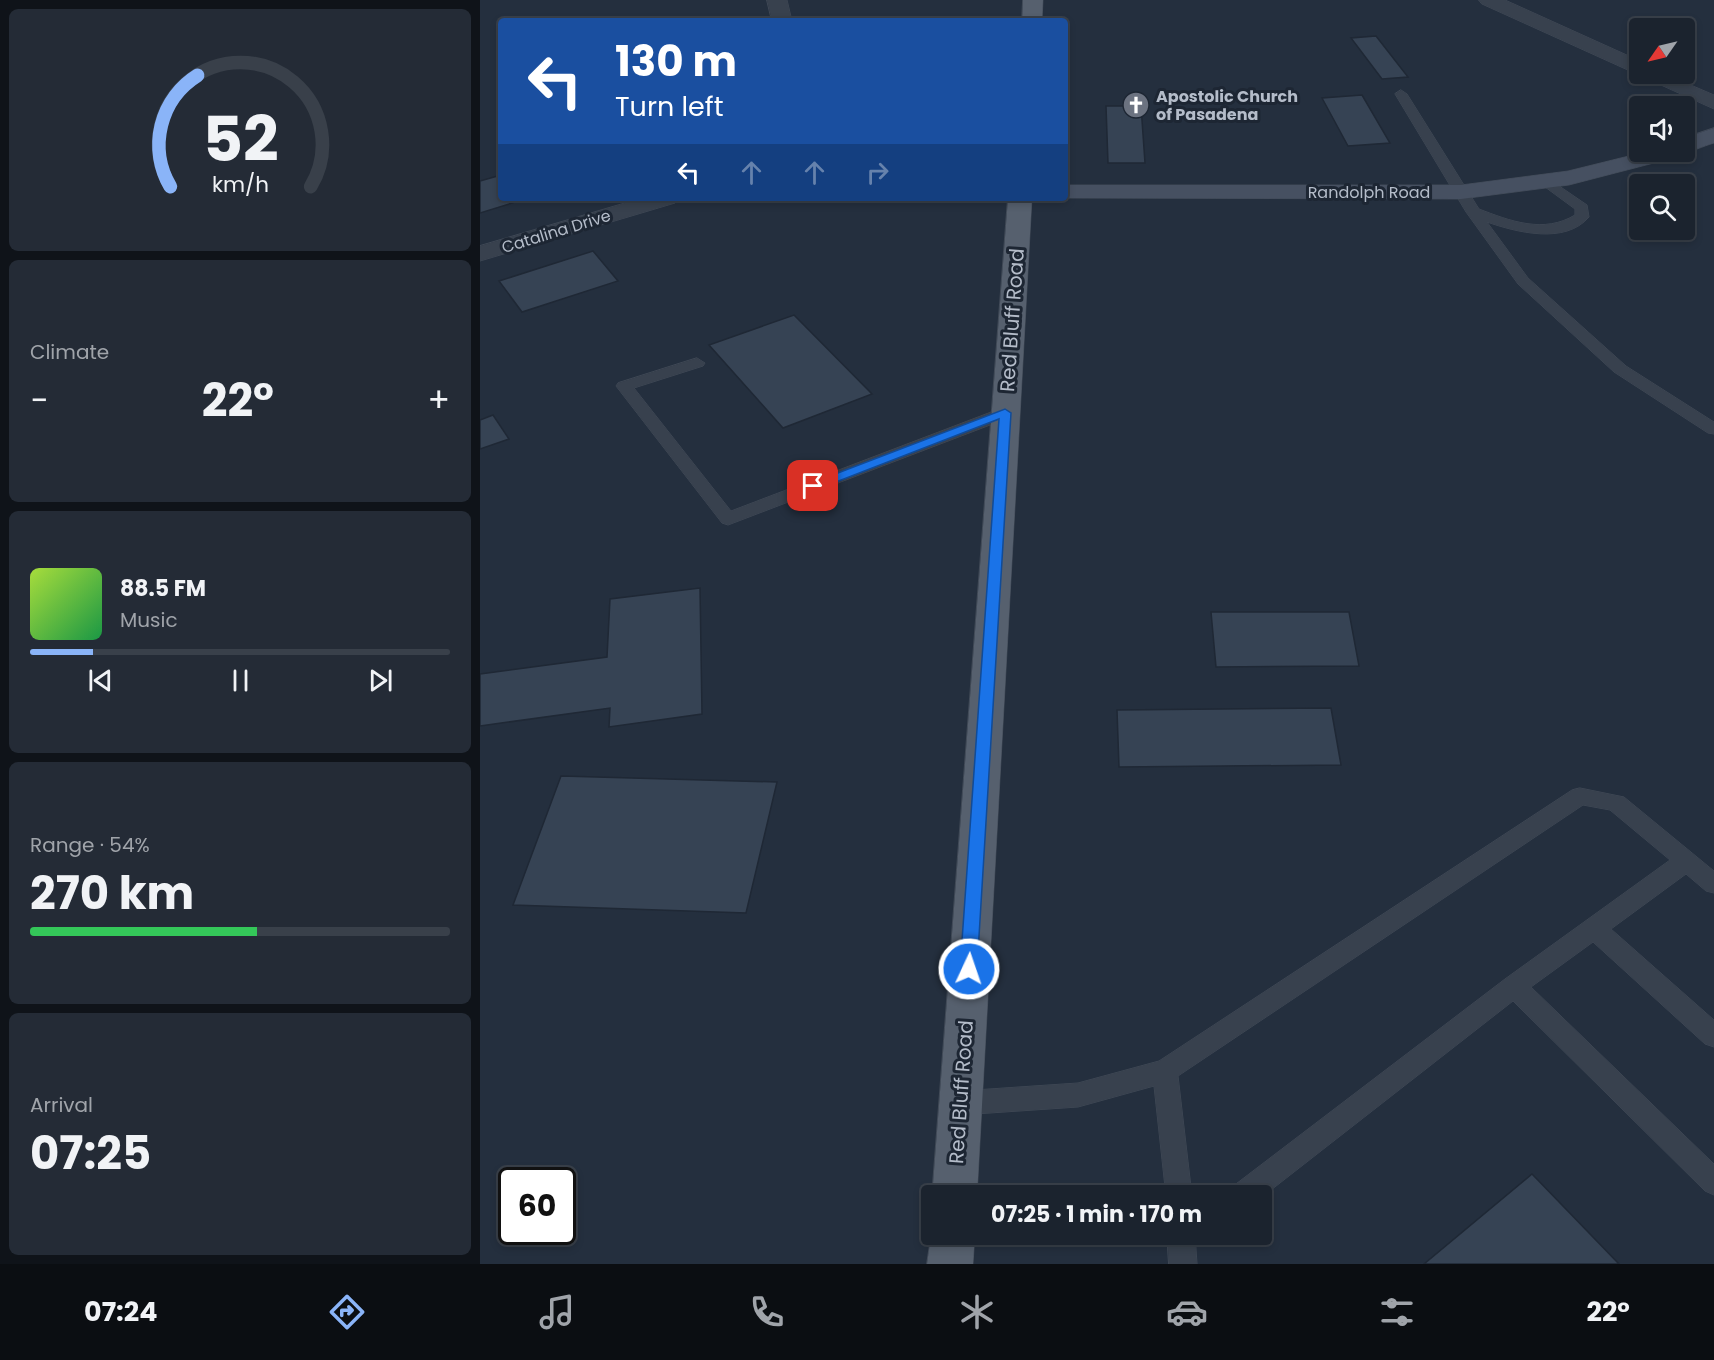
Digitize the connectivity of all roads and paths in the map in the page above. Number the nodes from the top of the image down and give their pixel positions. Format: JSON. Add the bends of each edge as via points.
{"nodes":[{"id":1,"x":777,"y":0,"type":"edge"},
{"id":2,"x":1033,"y":0,"type":"edge"},
{"id":3,"x":1489,"y":0,"type":"edge"},
{"id":4,"x":781,"y":18,"type":"edge"},
{"id":5,"x":1032,"y":18,"type":"edge"},
{"id":6,"x":1629,"y":64,"type":"edge"},
{"id":7,"x":1671,"y":84,"type":"edge"},
{"id":8,"x":1401,"y":94,"type":"dead end"},
{"id":9,"x":1714,"y":104,"type":"edge"},
{"id":10,"x":1714,"y":135,"type":"edge"},
{"id":11,"x":1695,"y":142,"type":"edge"},
{"id":12,"x":1631,"y":162,"type":"edge"},
{"id":13,"x":1546,"y":181,"type":"junction"},
{"id":14,"x":1068,"y":192,"type":"edge"},
{"id":15,"x":657,"y":201,"type":"edge"},
{"id":16,"x":1020,"y":201,"type":"edge"},
{"id":17,"x":1467,"y":202,"type":"junction"},
{"id":18,"x":480,"y":254,"type":"edge"},
{"id":19,"x":698,"y":363,"type":"dead end"},
{"id":20,"x":1005,"y":413,"type":"junction"},
{"id":21,"x":1714,"y":429,"type":"edge"},
{"id":22,"x":1686,"y":861,"type":"junction"},
{"id":23,"x":1714,"y":884,"type":"edge"},
{"id":24,"x":1594,"y":928,"type":"junction"},
{"id":25,"x":1514,"y":986,"type":"junction"},
{"id":26,"x":1714,"y":1036,"type":"edge"},
{"id":27,"x":1165,"y":1071,"type":"junction"},
{"id":28,"x":960,"y":1103,"type":"junction"},
{"id":29,"x":1714,"y":1182,"type":"edge"},
{"id":30,"x":955,"y":1185,"type":"edge"},
{"id":31,"x":1178,"y":1185,"type":"edge"},
{"id":32,"x":1255,"y":1185,"type":"edge"},
{"id":33,"x":951,"y":1245,"type":"edge"},
{"id":34,"x":950,"y":1264,"type":"edge"}],
"edges":[{"from":1,"to":4,"type":"street"},
{"from":2,"to":5,"type":"main road"},
{"from":3,"to":6,"type":"street"},
{"from":7,"to":9,"type":"street"},
{"from":8,"to":17,"type":"lane"},
{"from":10,"to":11,"type":"main road"},
{"from":12,"to":13,"type":"main road","name":"Randolph Road"},
{"from":13,"to":17,"type":"main road","name":"Randolph Road"},
{"from":13,"to":17,"type":"lane","via":[[1582,208],[1582,217],[1565,227],[1547,230],[1515,226]]},
{"from":14,"to":17,"type":"main road","name":"Randolph Road"},
{"from":15,"to":18,"type":"street","name":"Catalina Drive"},
{"from":16,"to":20,"type":"main road","name":"Red Bluff Road"},
{"from":17,"to":21,"type":"lane","via":[[1522,281],[1644,387]]},
{"from":19,"to":20,"type":"lane","via":[[624,386],[728,519]]},
{"from":20,"to":28,"type":"main road","name":"Red Bluff Road"},
{"from":22,"to":23,"type":"lane"},
{"from":22,"to":24,"type":"lane"},
{"from":22,"to":27,"type":"lane","via":[[1616,803],[1580,796]]},
{"from":24,"to":25,"type":"lane"},
{"from":24,"to":26,"type":"lane"},
{"from":25,"to":29,"type":"lane"},
{"from":25,"to":32,"type":"lane"},
{"from":27,"to":28,"type":"lane","via":[[1078,1095]]},
{"from":27,"to":31,"type":"lane"},
{"from":28,"to":30,"type":"main road","name":"Red Bluff Road"},
{"from":33,"to":34,"type":"main road"}]}
